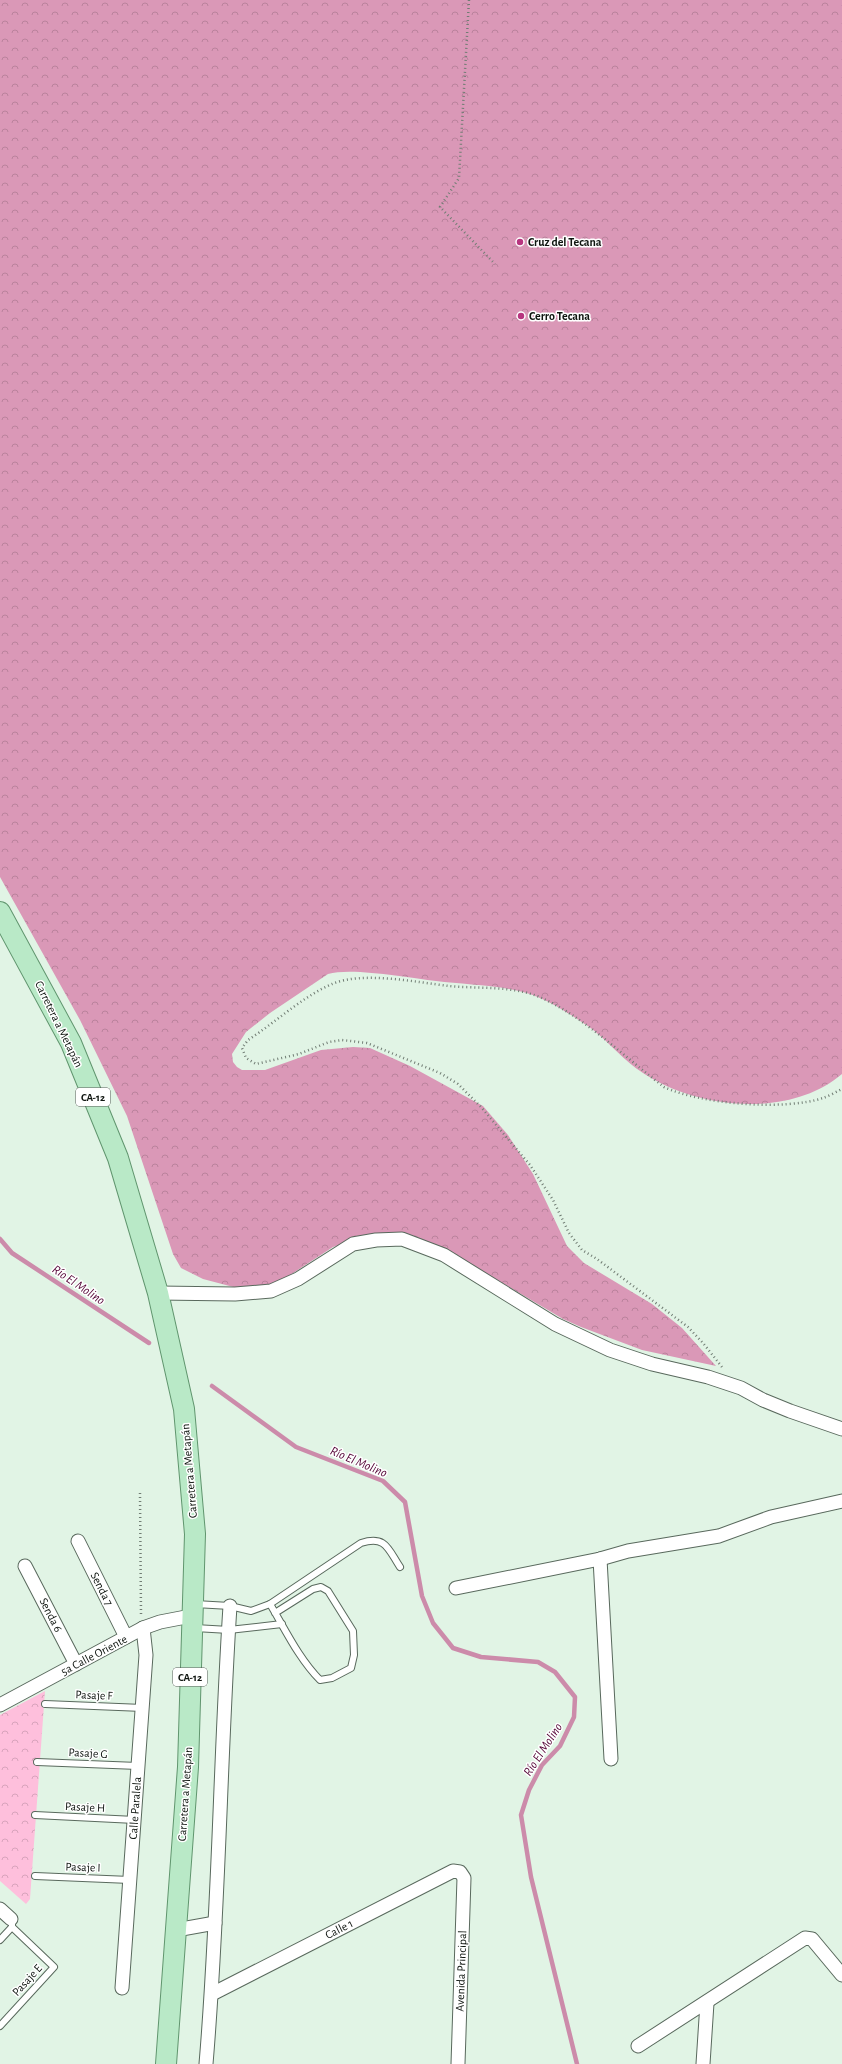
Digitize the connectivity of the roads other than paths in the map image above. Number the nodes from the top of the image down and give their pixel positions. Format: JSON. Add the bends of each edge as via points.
{"nodes":[{"id":1,"x":0,"y":912,"type":"edge"},
{"id":2,"x":158,"y":1293,"type":"junction"},
{"id":3,"x":842,"y":1429,"type":"edge"},
{"id":4,"x":842,"y":1501,"type":"edge"},
{"id":5,"x":78,"y":1541,"type":"dead end"},
{"id":6,"x":600,"y":1559,"type":"junction"},
{"id":7,"x":26,"y":1566,"type":"dead end"},
{"id":8,"x":400,"y":1567,"type":"dead end"},
{"id":9,"x":456,"y":1588,"type":"dead end"},
{"id":10,"x":270,"y":1604,"type":"junction"},
{"id":11,"x":230,"y":1606,"type":"junction"},
{"id":12,"x":275,"y":1613,"type":"junction"},
{"id":13,"x":192,"y":1616,"type":"junction"},
{"id":14,"x":282,"y":1624,"type":"junction"},
{"id":15,"x":143,"y":1628,"type":"junction"},
{"id":16,"x":229,"y":1630,"type":"junction"},
{"id":17,"x":126,"y":1637,"type":"junction"},
{"id":18,"x":76,"y":1664,"type":"junction"},
{"id":19,"x":45,"y":1704,"type":"dead end"},
{"id":20,"x":0,"y":1705,"type":"edge"},
{"id":21,"x":142,"y":1708,"type":"junction"},
{"id":22,"x":612,"y":1759,"type":"dead end"},
{"id":23,"x":37,"y":1762,"type":"dead end"},
{"id":24,"x":138,"y":1766,"type":"junction"},
{"id":25,"x":34,"y":1816,"type":"dead end"},
{"id":26,"x":134,"y":1820,"type":"junction"},
{"id":27,"x":35,"y":1876,"type":"dead end"},
{"id":28,"x":464,"y":1878,"type":"joint"},
{"id":29,"x":130,"y":1880,"type":"junction"},
{"id":30,"x":0,"y":1910,"type":"edge"},
{"id":31,"x":12,"y":1923,"type":"junction"},
{"id":32,"x":215,"y":1923,"type":"junction"},
{"id":33,"x":176,"y":1930,"type":"junction"},
{"id":34,"x":0,"y":1940,"type":"edge"},
{"id":35,"x":842,"y":1975,"type":"edge"},
{"id":36,"x":122,"y":1988,"type":"dead end"},
{"id":37,"x":212,"y":1994,"type":"junction"},
{"id":38,"x":707,"y":2003,"type":"junction"},
{"id":39,"x":0,"y":2026,"type":"edge"},
{"id":40,"x":638,"y":2046,"type":"dead end"},
{"id":41,"x":166,"y":2064,"type":"edge"},
{"id":42,"x":206,"y":2064,"type":"edge"},
{"id":43,"x":458,"y":2064,"type":"edge"},
{"id":44,"x":703,"y":2064,"type":"edge"}],
"edges":[{"from":1,"to":2,"type":"main road","name":"Carretera a Metapán","number":"CA-12","via":[[71,1043],[118,1158]]},
{"from":2,"to":3,"type":"street","via":[[235,1294],[271,1291],[298,1279],[353,1244],[402,1239],[444,1255],[555,1324],[610,1350],[652,1364],[737,1386],[790,1411]]},
{"from":2,"to":13,"type":"main road","name":"Carretera a Metapán","number":"CA-12","via":[[184,1409],[194,1534]]},
{"from":4,"to":6,"type":"street","via":[[771,1516],[719,1536],[628,1551]]},
{"from":5,"to":17,"type":"street","name":"Senda 7"},
{"from":6,"to":9,"type":"street"},
{"from":6,"to":22,"type":"street"},
{"from":7,"to":18,"type":"street","name":"Senda 6"},
{"from":8,"to":10,"type":"lane","via":[[385,1544],[374,1539],[361,1543]]},
{"from":10,"to":11,"type":"lane","via":[[251,1611]]},
{"from":10,"to":12,"type":"lane"},
{"from":11,"to":13,"type":"lane"},
{"from":11,"to":16,"type":"street"},
{"from":12,"to":14,"type":"lane"},
{"from":12,"to":14,"type":"lane","via":[[313,1589],[321,1587],[328,1591],[353,1631],[354,1655],[351,1668],[332,1678],[320,1680],[310,1670]]},
{"from":13,"to":15,"type":"street","name":"5a Calle Oriente"},
{"from":13,"to":16,"type":"lane"},
{"from":13,"to":33,"type":"main road","name":"Carretera a Metapán","number":"CA-12","via":[[188,1767]]},
{"from":14,"to":16,"type":"lane"},
{"from":15,"to":17,"type":"street","name":"5a Calle Oriente"},
{"from":15,"to":21,"type":"street","name":"Calle Paralela","via":[[146,1655]]},
{"from":16,"to":32,"type":"street"},
{"from":17,"to":18,"type":"street","name":"5a Calle Oriente"},
{"from":18,"to":20,"type":"street","name":"5a Calle Oriente"},
{"from":19,"to":21,"type":"lane","name":"Pasaje F"},
{"from":21,"to":24,"type":"street","name":"Calle Paralela"},
{"from":23,"to":24,"type":"lane","name":"Pasaje G"},
{"from":24,"to":26,"type":"street","name":"Calle Paralela"},
{"from":25,"to":26,"type":"lane","name":"Pasaje H"},
{"from":26,"to":29,"type":"street","name":"Calle Paralela"},
{"from":27,"to":29,"type":"lane","name":"Pasaje I"},
{"from":28,"to":37,"type":"street","name":"Calle 1","via":[[460,1872],[453,1870]]},
{"from":28,"to":43,"type":"street","name":"Avenida Principal"},
{"from":29,"to":36,"type":"street","name":"Calle Paralela"},
{"from":30,"to":31,"type":"street"},
{"from":31,"to":34,"type":"lane"},
{"from":31,"to":39,"type":"lane","name":"Pasaje E","via":[[54,1967]]},
{"from":32,"to":33,"type":"street"},
{"from":32,"to":37,"type":"street"},
{"from":33,"to":41,"type":"main road","name":"Carretera a Metapán","number":"CA-12"},
{"from":35,"to":38,"type":"street","via":[[812,1939],[805,1938]]},
{"from":37,"to":42,"type":"street"},
{"from":38,"to":40,"type":"street"},
{"from":38,"to":44,"type":"street"}]}
